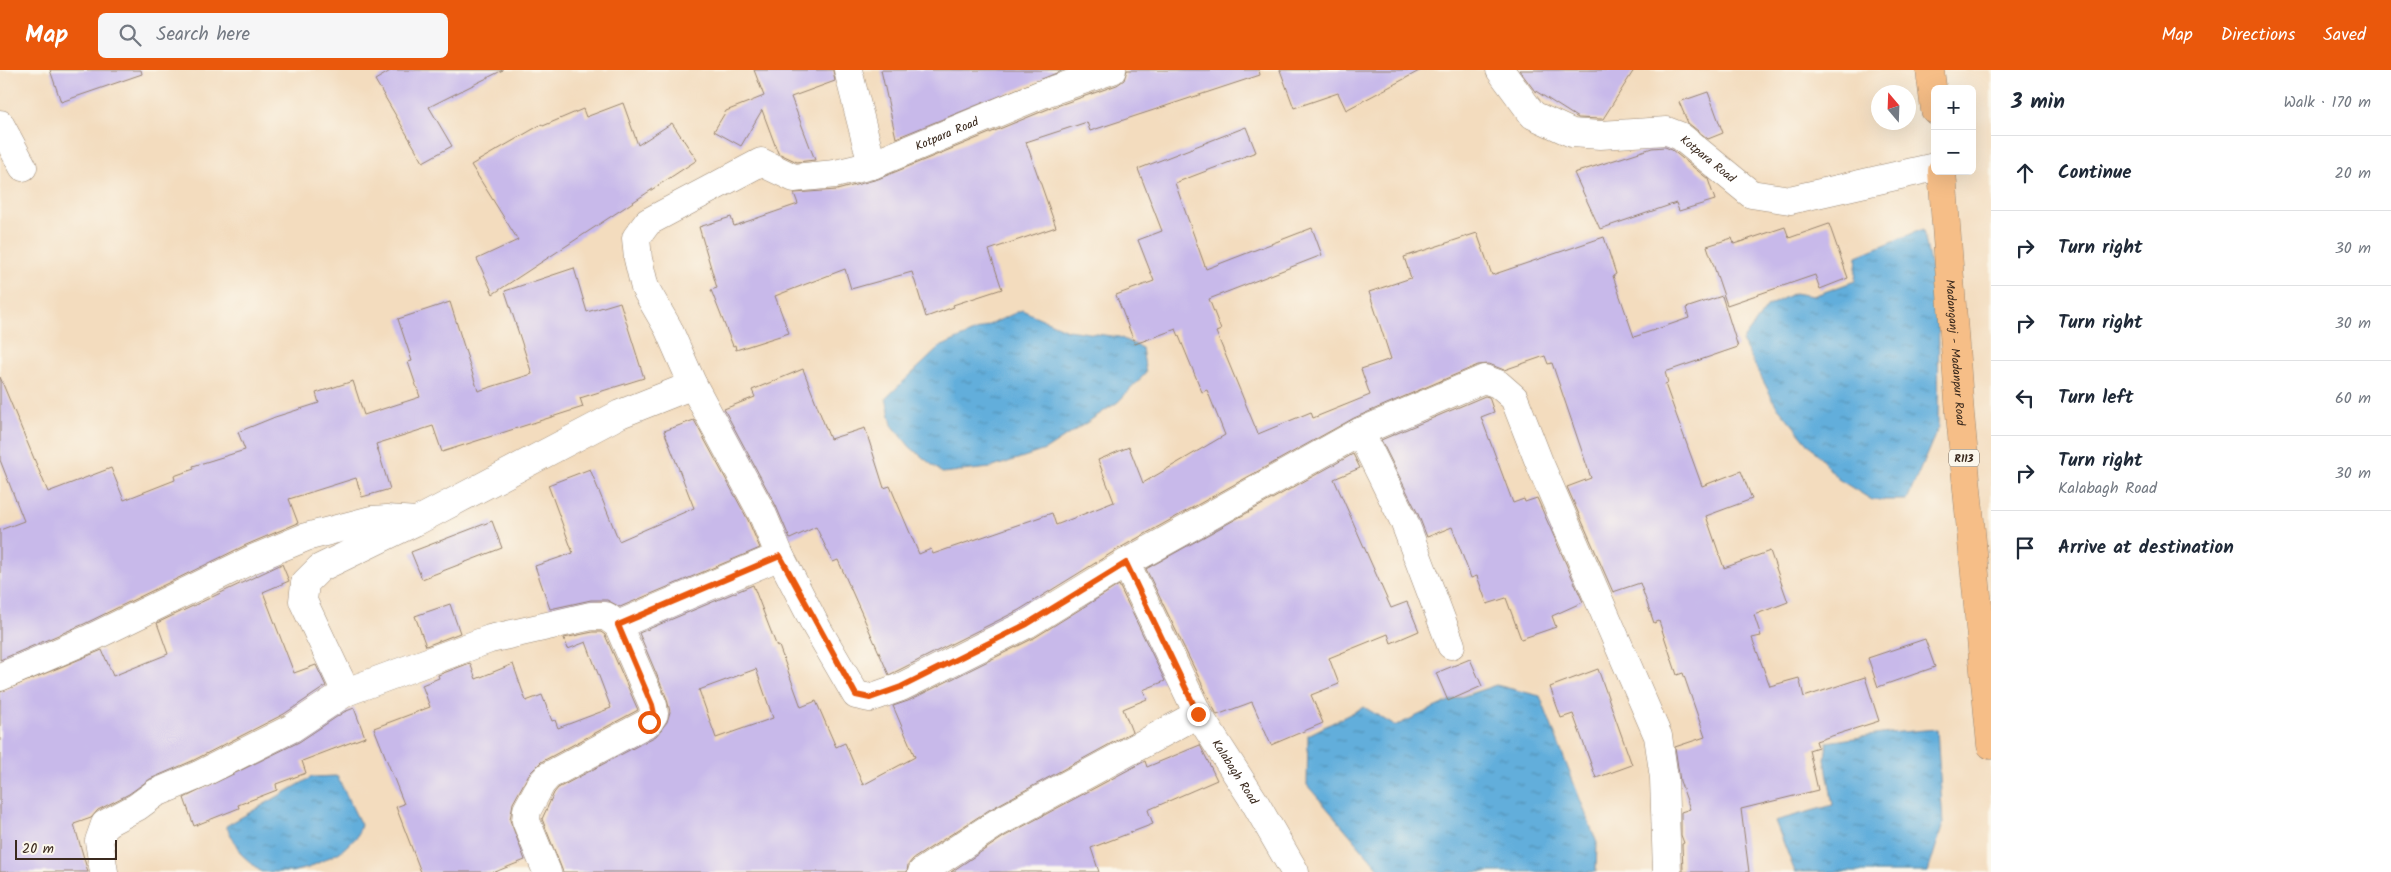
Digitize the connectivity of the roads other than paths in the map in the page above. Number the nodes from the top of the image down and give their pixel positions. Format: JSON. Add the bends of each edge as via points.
{"nodes":[{"id":1,"x":848,"y":70,"type":"edge"},
{"id":2,"x":1112,"y":70,"type":"edge"},
{"id":3,"x":1500,"y":70,"type":"edge"},
{"id":4,"x":1930,"y":70,"type":"edge"},
{"id":5,"x":1932,"y":85,"type":"edge"},
{"id":6,"x":0,"y":124,"type":"edge"},
{"id":7,"x":872,"y":165,"type":"junction"},
{"id":8,"x":23,"y":166,"type":"dead end"},
{"id":9,"x":1931,"y":168,"type":"edge"},
{"id":10,"x":1942,"y":175,"type":"edge"},
{"id":11,"x":693,"y":385,"type":"junction"},
{"id":12,"x":1360,"y":432,"type":"junction"},
{"id":13,"x":417,"y":521,"type":"junction"},
{"id":14,"x":780,"y":556,"type":"junction"},
{"id":15,"x":1126,"y":563,"type":"junction"},
{"id":16,"x":618,"y":625,"type":"junction"},
{"id":17,"x":1451,"y":645,"type":"dead end"},
{"id":18,"x":0,"y":677,"type":"edge"},
{"id":19,"x":346,"y":692,"type":"junction"},
{"id":20,"x":1198,"y":714,"type":"junction"},
{"id":21,"x":1991,"y":745,"type":"edge"},
{"id":22,"x":104,"y":872,"type":"edge"},
{"id":23,"x":546,"y":872,"type":"edge"},
{"id":24,"x":922,"y":872,"type":"edge"},
{"id":25,"x":1295,"y":872,"type":"edge"},
{"id":26,"x":1667,"y":872,"type":"edge"}],
"edges":[{"from":1,"to":7,"type":"street"},
{"from":2,"to":7,"type":"street","name":"Kotpara Road","via":[[1042,94]]},
{"from":3,"to":9,"type":"street","name":"Kotpara Road","via":[[1533,115],[1572,132],[1600,136],[1667,131],[1680,136],[1751,194],[1790,200]]},
{"from":4,"to":5,"type":"main road"},
{"from":6,"to":8,"type":"street"},
{"from":7,"to":11,"type":"street","name":"Kotpara Road","via":[[835,174],[794,178],[761,162],[648,222],[636,238],[643,281]]},
{"from":10,"to":21,"type":"main road","name":"Madanganj - Madanpur Road","number":"R113","via":[[1960,414]]},
{"from":11,"to":13,"type":"street","via":[[620,414]]},
{"from":11,"to":14,"type":"street","via":[[762,513]]},
{"from":12,"to":15,"type":"street"},
{"from":12,"to":17,"type":"street","via":[[1404,522]]},
{"from":12,"to":26,"type":"street","via":[[1484,380],[1498,384],[1514,398],[1658,736],[1664,778]]},
{"from":13,"to":18,"type":"street","via":[[371,520],[306,537]]},
{"from":13,"to":19,"type":"street","via":[[320,568],[305,583],[303,601]]},
{"from":14,"to":15,"type":"street","via":[[856,695],[870,698],[901,687],[1027,624]]},
{"from":14,"to":16,"type":"street"},
{"from":15,"to":20,"type":"street","name":"Kalabagh Road"},
{"from":16,"to":19,"type":"street","via":[[606,616],[591,616],[490,639]]},
{"from":16,"to":23,"type":"street","via":[[654,714],[649,722],[548,776],[541,784],[527,810],[526,821]]},
{"from":19,"to":22,"type":"street","via":[[292,728],[156,793],[105,824],[99,841]]},
{"from":20,"to":24,"type":"street","via":[[998,823]]},
{"from":20,"to":25,"type":"street","name":"Kalabagh Road"}]}
